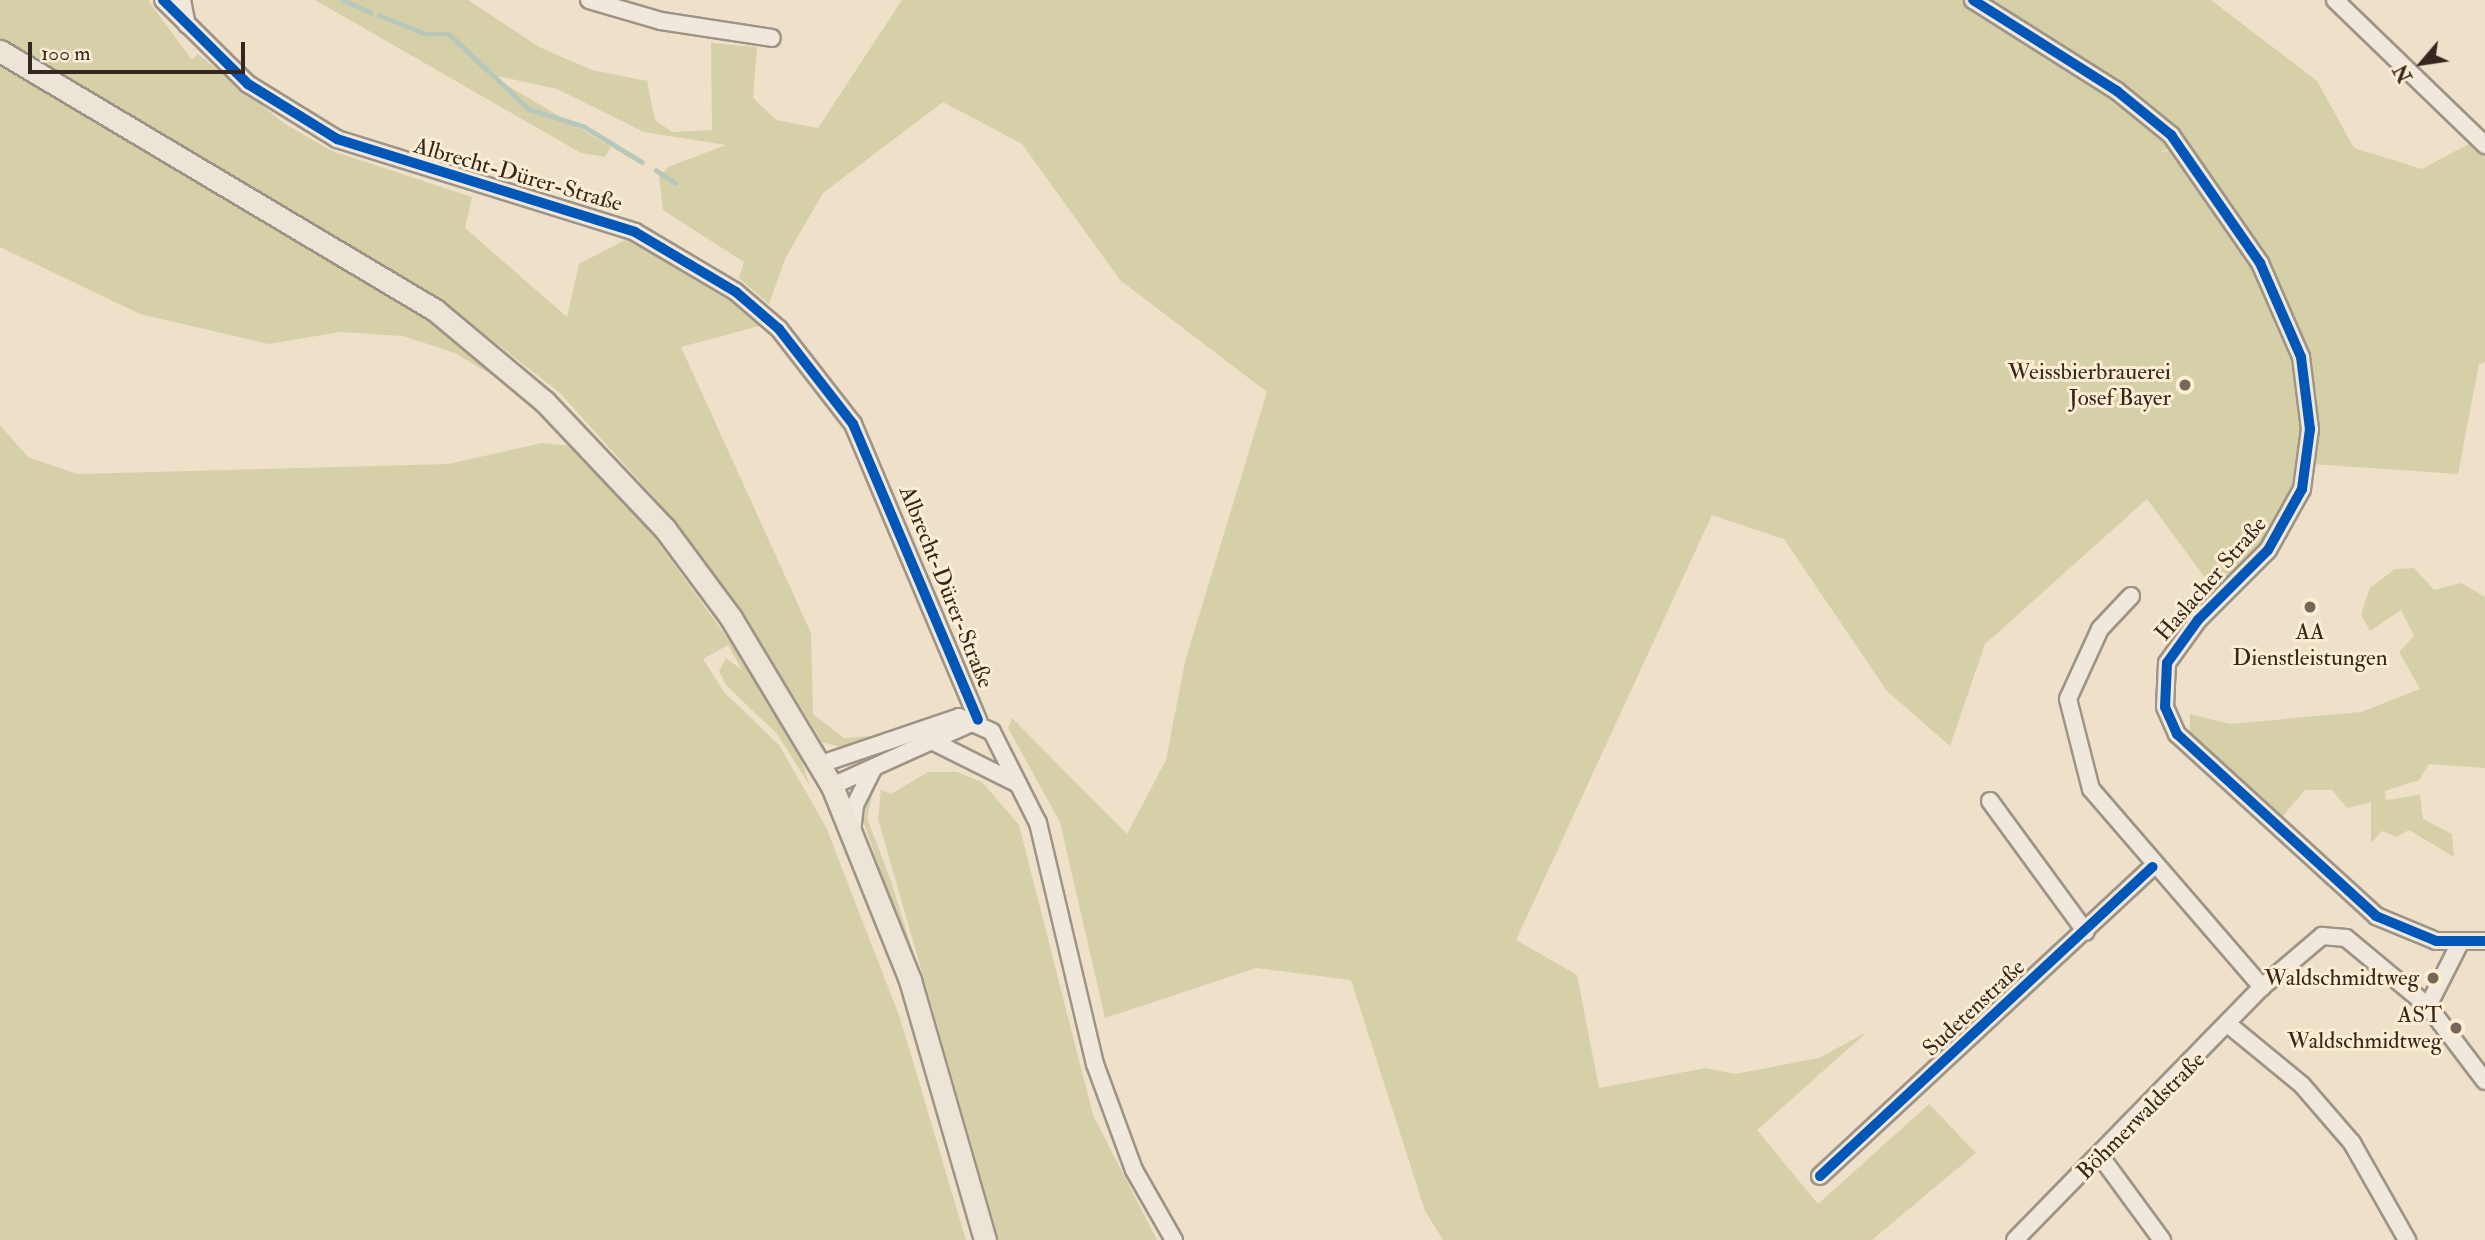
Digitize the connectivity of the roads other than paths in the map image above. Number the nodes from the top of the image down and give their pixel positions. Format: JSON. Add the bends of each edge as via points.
{"nodes":[{"id":1,"x":163,"y":0,"type":"edge"},
{"id":2,"x":181,"y":0,"type":"edge"},
{"id":3,"x":589,"y":0,"type":"edge"},
{"id":4,"x":1973,"y":0,"type":"edge"},
{"id":5,"x":2334,"y":0,"type":"edge"},
{"id":6,"x":188,"y":27,"type":"junction"},
{"id":7,"x":772,"y":38,"type":"dead end"},
{"id":8,"x":0,"y":51,"type":"edge"},
{"id":9,"x":2485,"y":145,"type":"edge"},
{"id":10,"x":2131,"y":596,"type":"dead end"},
{"id":11,"x":978,"y":720,"type":"junction"},
{"id":12,"x":936,"y":743,"type":"junction"},
{"id":13,"x":821,"y":764,"type":"junction"},
{"id":14,"x":874,"y":767,"type":"junction"},
{"id":15,"x":1019,"y":785,"type":"junction"},
{"id":16,"x":832,"y":786,"type":"junction"},
{"id":17,"x":1990,"y":801,"type":"dead end"},
{"id":18,"x":852,"y":833,"type":"junction"},
{"id":19,"x":2153,"y":867,"type":"junction"},
{"id":20,"x":2086,"y":932,"type":"junction"},
{"id":21,"x":2485,"y":941,"type":"edge"},
{"id":22,"x":2460,"y":943,"type":"junction"},
{"id":23,"x":2262,"y":987,"type":"junction"},
{"id":24,"x":2428,"y":1006,"type":"junction"},
{"id":25,"x":2229,"y":1025,"type":"junction"},
{"id":26,"x":2485,"y":1081,"type":"edge"},
{"id":27,"x":2101,"y":1157,"type":"junction"},
{"id":28,"x":1820,"y":1176,"type":"dead end"},
{"id":29,"x":985,"y":1240,"type":"edge"},
{"id":30,"x":1174,"y":1240,"type":"edge"},
{"id":31,"x":2015,"y":1240,"type":"edge"},
{"id":32,"x":2162,"y":1240,"type":"edge"},
{"id":33,"x":2407,"y":1240,"type":"edge"}],
"edges":[{"from":1,"to":6,"type":"street","name":"Albrecht-Dürer-Straße"},
{"from":2,"to":6,"type":"street"},
{"from":3,"to":7,"type":"street","via":[[661,21]]},
{"from":4,"to":22,"type":"street","name":"Haslacher Straße","via":[[2117,91],[2192,158],[2280,298],[2301,357],[2310,429],[2302,489],[2268,550],[2198,620],[2167,663],[2162,691],[2170,720],[2192,751],[2361,905],[2415,935]]},
{"from":5,"to":9,"type":"street"},
{"from":6,"to":11,"type":"street","name":"Albrecht-Dürer-Straße","via":[[248,84],[337,139],[635,232],[736,292],[779,329],[853,424]]},
{"from":8,"to":13,"type":"main road","via":[[435,310],[545,402],[665,528],[731,618]]},
{"from":10,"to":19,"type":"street","via":[[2094,640],[2068,699],[2091,789]]},
{"from":11,"to":12,"type":"street"},
{"from":11,"to":13,"type":"street","via":[[959,717]]},
{"from":11,"to":15,"type":"street","name":"Albrecht-Dürer-Straße","via":[[992,732]]},
{"from":12,"to":14,"type":"street"},
{"from":12,"to":15,"type":"street"},
{"from":13,"to":16,"type":"main road"},
{"from":14,"to":16,"type":"street"},
{"from":14,"to":18,"type":"street","via":[[855,805]]},
{"from":15,"to":30,"type":"street","name":"Albrecht-Dürer-Straße","via":[[1038,824],[1059,900],[1091,1054],[1134,1170]]},
{"from":16,"to":18,"type":"main road"},
{"from":17,"to":20,"type":"street"},
{"from":18,"to":29,"type":"main road","via":[[910,980]]},
{"from":19,"to":20,"type":"street","name":"Sudetenstraße"},
{"from":19,"to":23,"type":"street"},
{"from":20,"to":28,"type":"street","name":"Sudetenstraße"},
{"from":21,"to":22,"type":"street","name":"Haslacher Straße"},
{"from":22,"to":24,"type":"street"},
{"from":23,"to":24,"type":"street","via":[[2311,941],[2334,935]]},
{"from":23,"to":25,"type":"street","name":"Böhmerwaldstraße"},
{"from":24,"to":26,"type":"street"},
{"from":25,"to":27,"type":"street","name":"Böhmerwaldstraße"},
{"from":25,"to":33,"type":"street","via":[[2302,1085],[2351,1143]]},
{"from":27,"to":31,"type":"street","name":"Böhmerwaldstraße"},
{"from":27,"to":32,"type":"street"}]}
